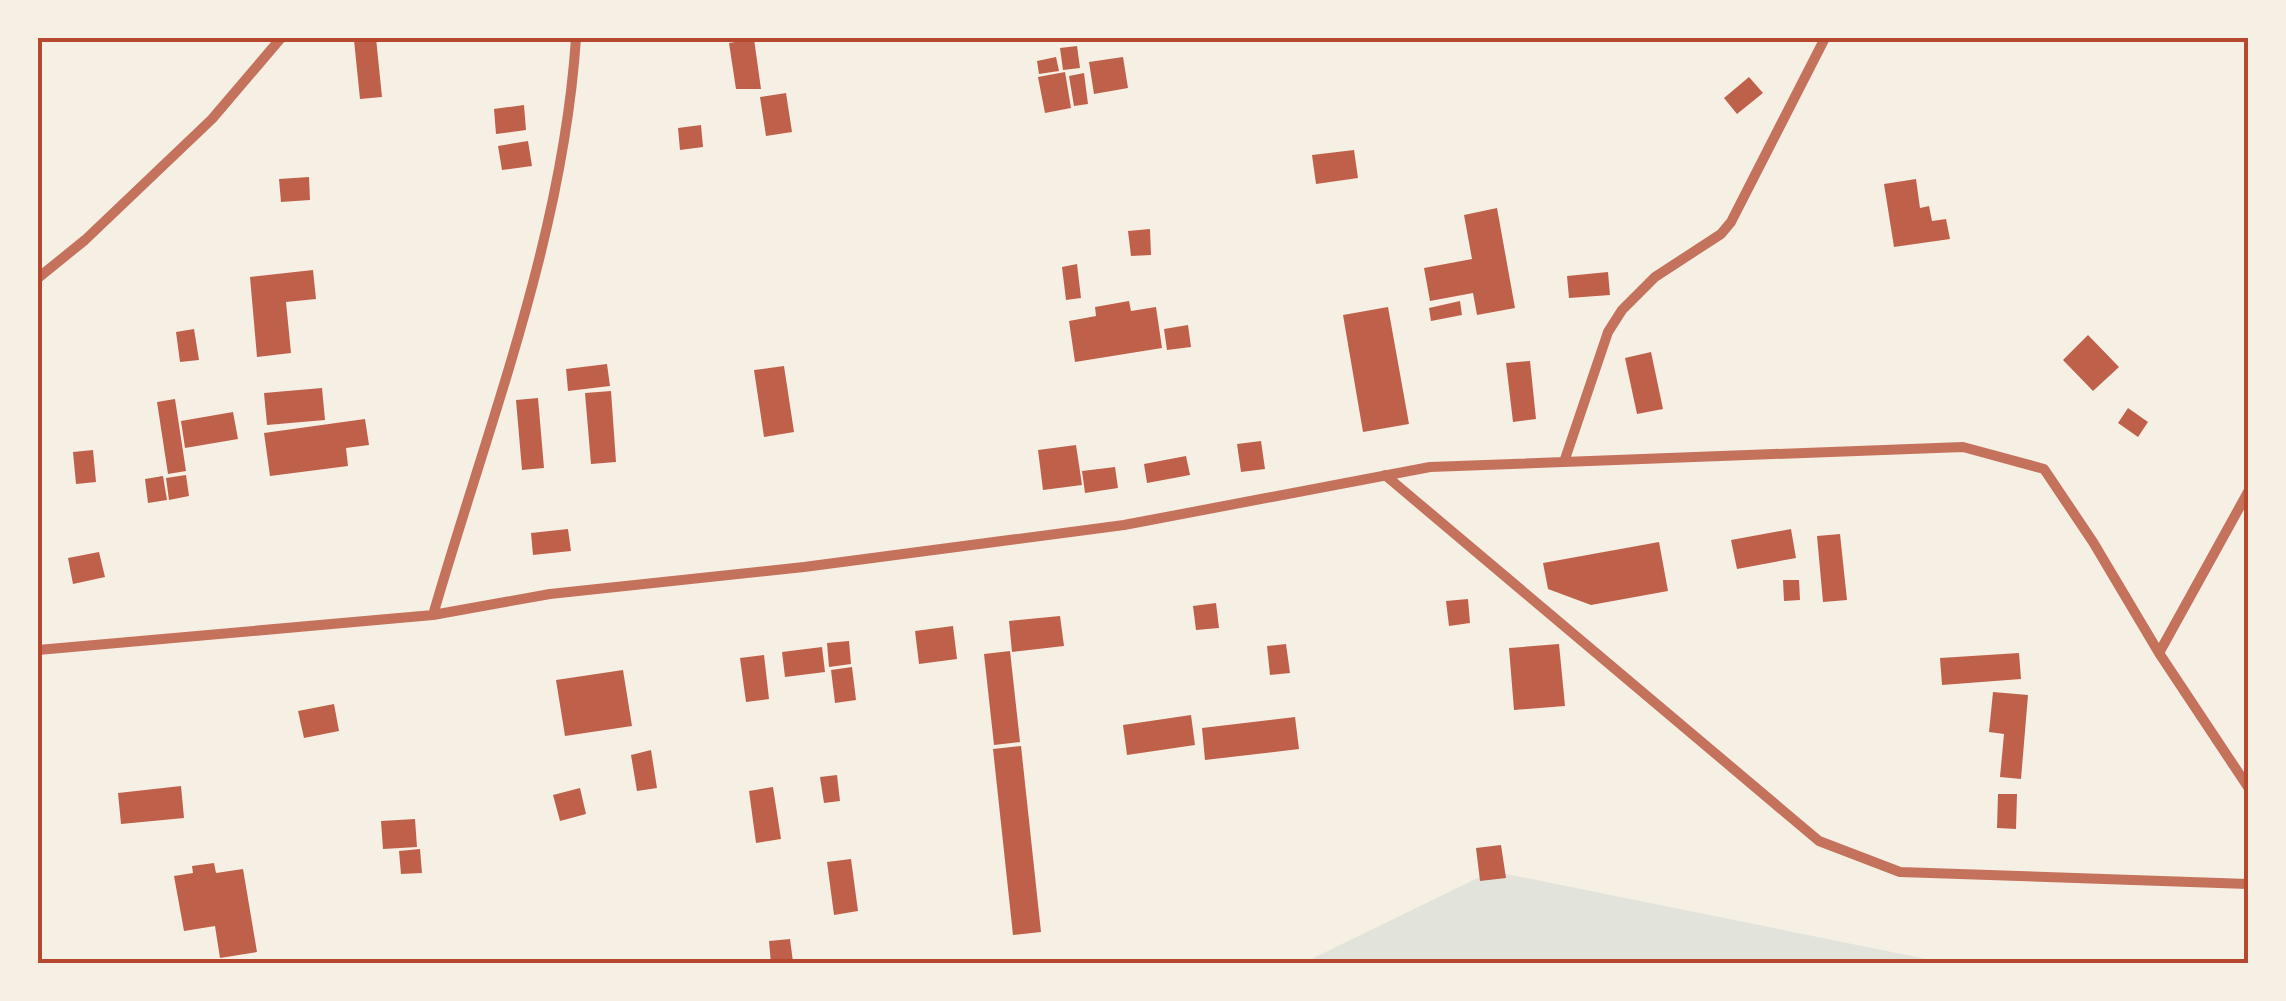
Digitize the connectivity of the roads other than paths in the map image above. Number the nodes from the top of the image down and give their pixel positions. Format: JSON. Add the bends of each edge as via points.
{"nodes":[{"id":1,"x":281,"y":38,"type":"edge"},
{"id":2,"x":576,"y":38,"type":"edge"},
{"id":3,"x":1825,"y":38,"type":"edge"},
{"id":4,"x":38,"y":278,"type":"edge"},
{"id":5,"x":1564,"y":462,"type":"junction"},
{"id":6,"x":1385,"y":475,"type":"junction"},
{"id":7,"x":2248,"y":492,"type":"edge"},
{"id":8,"x":434,"y":615,"type":"junction"},
{"id":9,"x":38,"y":650,"type":"edge"},
{"id":10,"x":2159,"y":653,"type":"junction"},
{"id":11,"x":2248,"y":787,"type":"edge"},
{"id":12,"x":2248,"y":884,"type":"edge"}],
"edges":[{"from":1,"to":4,"type":"street","via":[[212,119]]},
{"from":2,"to":8,"type":"street","via":[[548,232]]},
{"from":3,"to":5,"type":"street","via":[[1732,222],[1640,290],[1608,332]]},
{"from":5,"to":6,"type":"street"},
{"from":5,"to":10,"type":"street","via":[[1963,447],[2044,469]]},
{"from":6,"to":8,"type":"street","via":[[1124,525],[550,594]]},
{"from":6,"to":12,"type":"street","via":[[1819,840],[1900,872]]},
{"from":7,"to":10,"type":"street"},
{"from":8,"to":9,"type":"street"},
{"from":10,"to":11,"type":"street"}]}
